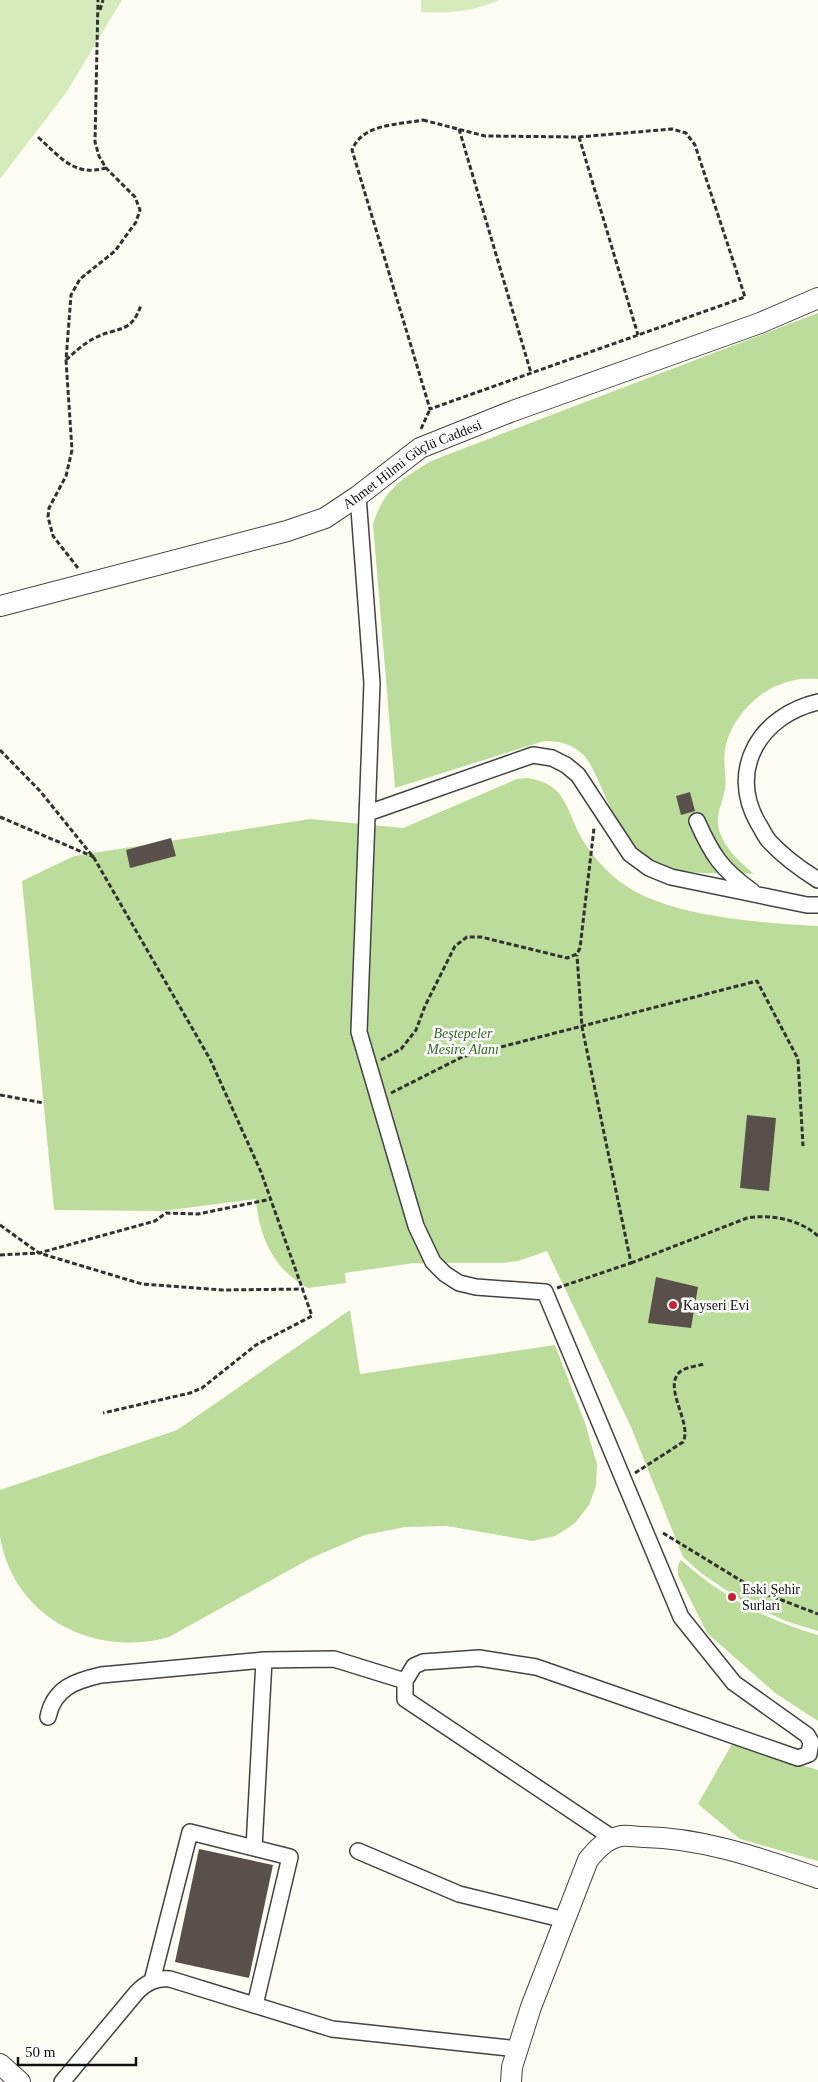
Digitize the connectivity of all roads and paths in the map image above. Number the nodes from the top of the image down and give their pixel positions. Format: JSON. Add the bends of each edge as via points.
{"nodes":[{"id":1,"x":98,"y":0,"type":"edge"},
{"id":2,"x":102,"y":0,"type":"edge"},
{"id":3,"x":99,"y":13,"type":"junction"},
{"id":4,"x":459,"y":129,"type":"junction"},
{"id":5,"x":38,"y":137,"type":"dead end"},
{"id":6,"x":579,"y":137,"type":"junction"},
{"id":7,"x":106,"y":168,"type":"junction"},
{"id":8,"x":818,"y":298,"type":"edge"},
{"id":9,"x":141,"y":306,"type":"dead end"},
{"id":10,"x":638,"y":335,"type":"junction"},
{"id":11,"x":66,"y":360,"type":"junction"},
{"id":12,"x":532,"y":373,"type":"junction"},
{"id":13,"x":358,"y":496,"type":"junction"},
{"id":14,"x":89,"y":583,"type":"junction"},
{"id":15,"x":0,"y":606,"type":"edge"},
{"id":16,"x":818,"y":702,"type":"edge"},
{"id":17,"x":0,"y":750,"type":"edge"},
{"id":18,"x":597,"y":804,"type":"junction"},
{"id":19,"x":368,"y":813,"type":"junction"},
{"id":20,"x":0,"y":817,"type":"edge"},
{"id":21,"x":697,"y":821,"type":"dead end"},
{"id":22,"x":94,"y":858,"type":"junction"},
{"id":23,"x":818,"y":880,"type":"edge"},
{"id":24,"x":758,"y":895,"type":"junction"},
{"id":25,"x":818,"y":905,"type":"edge"},
{"id":26,"x":577,"y":954,"type":"junction"},
{"id":27,"x":582,"y":1027,"type":"junction"},
{"id":28,"x":369,"y":1064,"type":"junction"},
{"id":29,"x":0,"y":1094,"type":"edge"},
{"id":30,"x":380,"y":1100,"type":"junction"},
{"id":31,"x":44,"y":1103,"type":"dead end"},
{"id":32,"x":803,"y":1146,"type":"dead end"},
{"id":33,"x":271,"y":1200,"type":"junction"},
{"id":34,"x":0,"y":1225,"type":"edge"},
{"id":35,"x":818,"y":1236,"type":"edge"},
{"id":36,"x":40,"y":1253,"type":"junction"},
{"id":37,"x":0,"y":1255,"type":"edge"},
{"id":38,"x":631,"y":1263,"type":"junction"},
{"id":39,"x":304,"y":1289,"type":"junction"},
{"id":40,"x":545,"y":1292,"type":"junction"},
{"id":41,"x":704,"y":1364,"type":"dead end"},
{"id":42,"x":103,"y":1413,"type":"dead end"},
{"id":43,"x":622,"y":1481,"type":"junction"},
{"id":44,"x":662,"y":1533,"type":"dead end"},
{"id":45,"x":818,"y":1614,"type":"edge"},
{"id":46,"x":264,"y":1660,"type":"junction"},
{"id":47,"x":405,"y":1681,"type":"junction"},
{"id":48,"x":48,"y":1717,"type":"dead end"},
{"id":49,"x":815,"y":1751,"type":"edge"},
{"id":50,"x":614,"y":1839,"type":"junction"},
{"id":51,"x":254,"y":1848,"type":"junction"},
{"id":52,"x":358,"y":1851,"type":"dead end"},
{"id":53,"x":818,"y":1878,"type":"edge"},
{"id":54,"x":565,"y":1920,"type":"junction"},
{"id":55,"x":152,"y":1981,"type":"junction"},
{"id":56,"x":254,"y":2006,"type":"junction"},
{"id":57,"x":518,"y":2049,"type":"junction"},
{"id":58,"x":0,"y":2064,"type":"edge"},
{"id":59,"x":20,"y":2082,"type":"edge"},
{"id":60,"x":62,"y":2082,"type":"edge"},
{"id":61,"x":511,"y":2082,"type":"edge"}],
"edges":[{"from":1,"to":3,"type":"path"},
{"from":2,"to":3,"type":"path"},
{"from":3,"to":7,"type":"path","via":[[95,142]]},
{"from":4,"to":6,"type":"path","via":[[486,136]]},
{"from":4,"to":12,"type":"path"},
{"from":4,"to":12,"type":"path","via":[[423,120],[370,130],[355,142],[352,150],[430,409]]},
{"from":5,"to":7,"type":"path","via":[[72,167],[95,171]]},
{"from":6,"to":10,"type":"path"},
{"from":6,"to":10,"type":"path","via":[[672,129],[691,138],[745,297]]},
{"from":7,"to":11,"type":"path","via":[[136,197],[139,216],[115,251],[74,286]]},
{"from":8,"to":13,"type":"street","name":"Ahmet Hilmi Güçlü Caddesi","via":[[760,323],[510,412],[420,448]]},
{"from":9,"to":11,"type":"path","via":[[133,322],[125,328],[94,338]]},
{"from":10,"to":12,"type":"path"},
{"from":11,"to":14,"type":"path","via":[[72,450],[66,476],[49,508],[48,518],[53,536]]},
{"from":13,"to":14,"type":"street","name":"Ahmet Hilmi Güçlü Caddesi","via":[[325,518],[287,532]]},
{"from":13,"to":19,"type":"street","via":[[372,683]]},
{"from":14,"to":15,"type":"street","name":"Ahmet Hilmi Güçlü Caddesi"},
{"from":16,"to":23,"type":"street","via":[[798,707],[772,725],[759,739],[750,756],[745,787],[752,813],[769,842]]},
{"from":17,"to":22,"type":"path","via":[[40,791]]},
{"from":18,"to":19,"type":"street","via":[[578,775],[566,765],[552,758],[533,755]]},
{"from":18,"to":24,"type":"street","via":[[630,854],[649,868],[672,877]]},
{"from":18,"to":26,"type":"path"},
{"from":19,"to":28,"type":"street","via":[[359,1032]]},
{"from":20,"to":22,"type":"path"},
{"from":21,"to":24,"type":"street","via":[[716,858],[732,876]]},
{"from":22,"to":33,"type":"path","via":[[210,1059]]},
{"from":24,"to":25,"type":"street"},
{"from":26,"to":27,"type":"path"},
{"from":26,"to":28,"type":"path","via":[[567,958],[474,936],[460,941],[429,997],[416,1030],[401,1049],[386,1059]]},
{"from":27,"to":30,"type":"path","via":[[462,1057]]},
{"from":27,"to":32,"type":"path","via":[[757,981],[798,1059]]},
{"from":27,"to":38,"type":"path"},
{"from":28,"to":30,"type":"street"},
{"from":29,"to":31,"type":"path"},
{"from":30,"to":40,"type":"street","via":[[416,1226],[433,1262],[460,1283]]},
{"from":33,"to":36,"type":"path","via":[[198,1214],[166,1213],[155,1221]]},
{"from":33,"to":39,"type":"path"},
{"from":34,"to":36,"type":"path"},
{"from":35,"to":38,"type":"path","via":[[780,1217],[755,1216]]},
{"from":36,"to":37,"type":"path"},
{"from":36,"to":39,"type":"path","via":[[142,1284],[223,1290]]},
{"from":38,"to":40,"type":"path"},
{"from":39,"to":42,"type":"path","via":[[312,1316],[256,1344],[202,1388]]},
{"from":40,"to":43,"type":"street"},
{"from":41,"to":43,"type":"path","via":[[685,1369],[675,1380],[686,1433],[683,1442]]},
{"from":43,"to":49,"type":"street","via":[[681,1617],[734,1684],[807,1735]]},
{"from":44,"to":45,"type":"path","via":[[758,1591]]},
{"from":46,"to":47,"type":"street","via":[[334,1659]]},
{"from":46,"to":48,"type":"street","via":[[101,1674],[82,1679],[64,1687],[56,1695]]},
{"from":46,"to":51,"type":"street"},
{"from":47,"to":49,"type":"street","via":[[414,1666],[422,1662],[479,1658],[536,1667],[798,1758]]},
{"from":47,"to":50,"type":"street","via":[[405,1699]]},
{"from":50,"to":53,"type":"street","via":[[621,1836],[657,1837],[704,1844]]},
{"from":50,"to":54,"type":"street","via":[[597,1849],[588,1860]]},
{"from":51,"to":55,"type":"street","via":[[190,1832]]},
{"from":51,"to":56,"type":"street","via":[[290,1856]]},
{"from":52,"to":54,"type":"street","via":[[459,1894]]},
{"from":54,"to":57,"type":"street"},
{"from":55,"to":56,"type":"street","via":[[170,1980]]},
{"from":55,"to":60,"type":"street","via":[[137,1992]]},
{"from":56,"to":57,"type":"street","via":[[332,2029]]},
{"from":57,"to":61,"type":"street"},
{"from":58,"to":59,"type":"street"}]}
